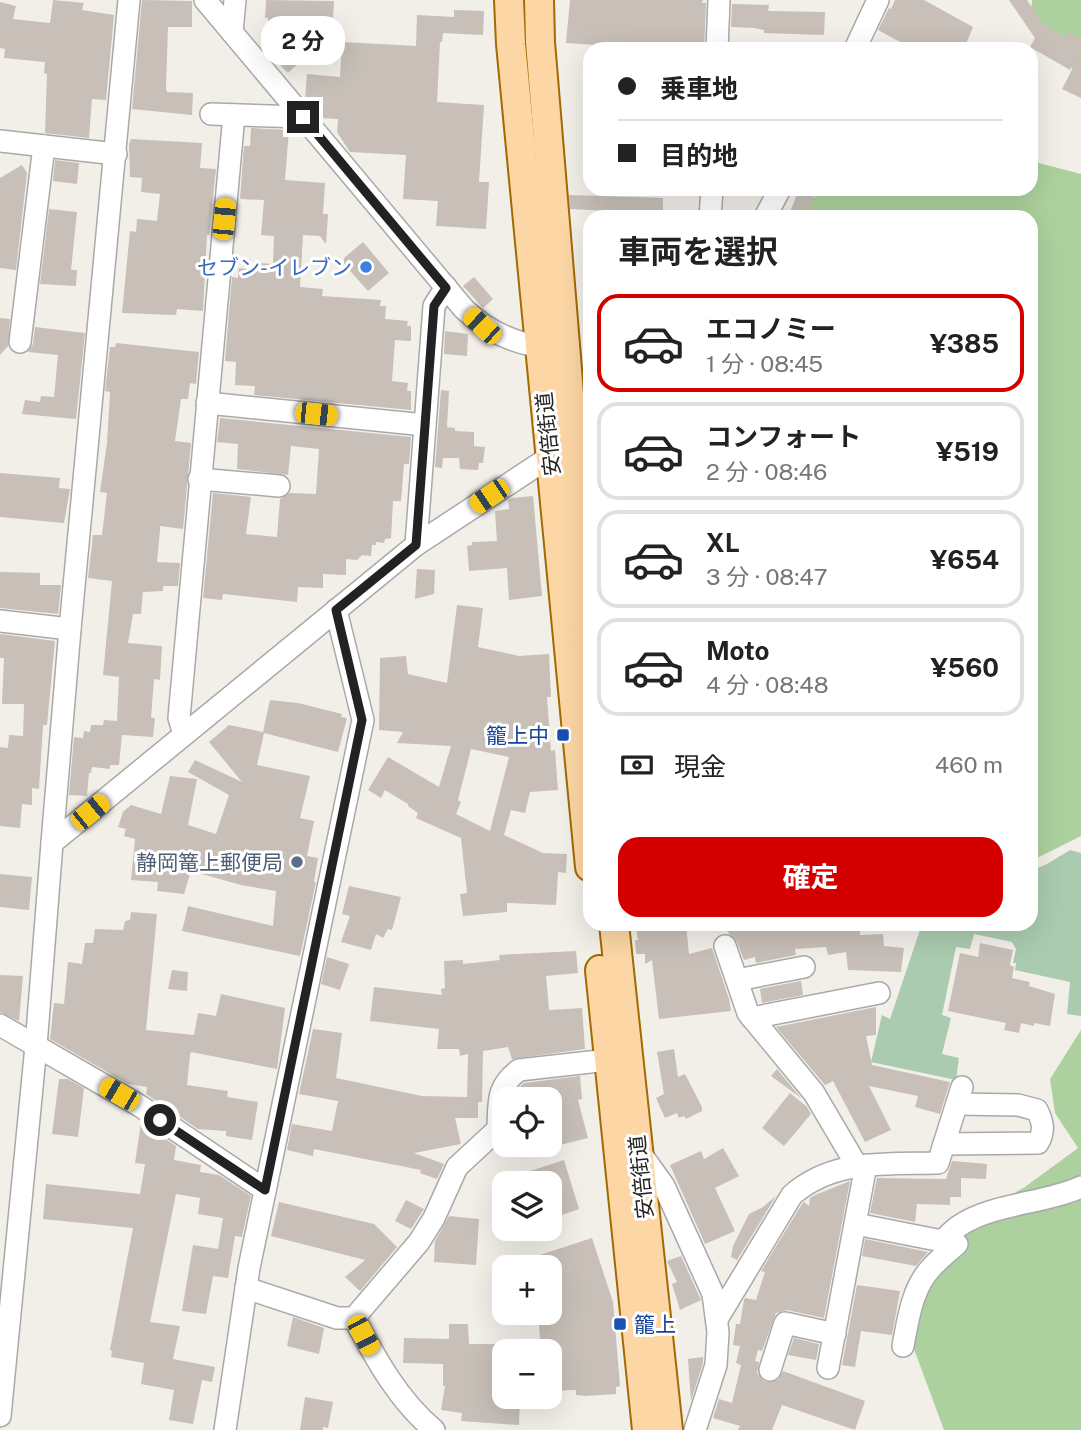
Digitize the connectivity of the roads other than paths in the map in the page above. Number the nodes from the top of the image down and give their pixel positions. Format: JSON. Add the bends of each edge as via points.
{"nodes":[{"id":1,"x":129,"y":0,"type":"edge"},
{"id":2,"x":205,"y":0,"type":"edge"},
{"id":3,"x":235,"y":0,"type":"edge"},
{"id":4,"x":509,"y":0,"type":"edge"},
{"id":5,"x":539,"y":0,"type":"edge"},
{"id":6,"x":719,"y":0,"type":"edge"},
{"id":7,"x":878,"y":0,"type":"edge"},
{"id":8,"x":232,"y":32,"type":"junction"},
{"id":9,"x":717,"y":42,"type":"edge"},
{"id":10,"x":858,"y":42,"type":"edge"},
{"id":11,"x":211,"y":114,"type":"dead end"},
{"id":12,"x":234,"y":114,"type":"junction"},
{"id":13,"x":303,"y":117,"type":"junction"},
{"id":14,"x":0,"y":141,"type":"edge"},
{"id":15,"x":44,"y":146,"type":"junction"},
{"id":16,"x":116,"y":154,"type":"junction"},
{"id":17,"x":446,"y":288,"type":"junction"},
{"id":18,"x":20,"y":342,"type":"dead end"},
{"id":19,"x":553,"y":348,"type":"junction"},
{"id":20,"x":207,"y":403,"type":"junction"},
{"id":21,"x":425,"y":425,"type":"junction"},
{"id":22,"x":571,"y":447,"type":"edge"},
{"id":23,"x":199,"y":479,"type":"junction"},
{"id":24,"x":279,"y":486,"type":"dead end"},
{"id":25,"x":416,"y":545,"type":"junction"},
{"id":26,"x":583,"y":574,"type":"edge"},
{"id":27,"x":336,"y":610,"type":"junction"},
{"id":28,"x":0,"y":621,"type":"edge"},
{"id":29,"x":70,"y":629,"type":"junction"},
{"id":30,"x":583,"y":712,"type":"edge"},
{"id":31,"x":184,"y":734,"type":"junction"},
{"id":32,"x":52,"y":843,"type":"junction"},
{"id":33,"x":596,"y":931,"type":"edge"},
{"id":34,"x":615,"y":931,"type":"edge"},
{"id":35,"x":725,"y":946,"type":"dead end"},
{"id":36,"x":804,"y":967,"type":"dead end"},
{"id":37,"x":737,"y":980,"type":"junction"},
{"id":38,"x":880,"y":993,"type":"dead end"},
{"id":39,"x":752,"y":1018,"type":"junction"},
{"id":40,"x":0,"y":1025,"type":"edge"},
{"id":41,"x":36,"y":1046,"type":"junction"},
{"id":42,"x":608,"y":1060,"type":"junction"},
{"id":43,"x":944,"y":1144,"type":"junction"},
{"id":44,"x":638,"y":1150,"type":"junction"},
{"id":45,"x":862,"y":1166,"type":"junction"},
{"id":46,"x":1081,"y":1187,"type":"edge"},
{"id":47,"x":265,"y":1190,"type":"junction"},
{"id":48,"x":856,"y":1224,"type":"junction"},
{"id":49,"x":942,"y":1241,"type":"junction"},
{"id":50,"x":246,"y":1289,"type":"junction"},
{"id":51,"x":354,"y":1318,"type":"junction"},
{"id":52,"x":717,"y":1319,"type":"junction"},
{"id":53,"x":835,"y":1334,"type":"junction"},
{"id":54,"x":903,"y":1346,"type":"dead end"},
{"id":55,"x":828,"y":1368,"type":"dead end"},
{"id":56,"x":770,"y":1370,"type":"dead end"},
{"id":57,"x":0,"y":1416,"type":"edge"},
{"id":58,"x":225,"y":1430,"type":"edge"},
{"id":59,"x":434,"y":1430,"type":"edge"},
{"id":60,"x":647,"y":1430,"type":"edge"},
{"id":61,"x":668,"y":1430,"type":"edge"},
{"id":62,"x":695,"y":1430,"type":"edge"}],
"edges":[{"from":1,"to":16,"type":"street"},
{"from":2,"to":8,"type":"street"},
{"from":3,"to":8,"type":"street"},
{"from":4,"to":19,"type":"main road","name":"安倍街道","via":[[510,44]]},
{"from":5,"to":19,"type":"main road","name":"安倍街道"},
{"from":6,"to":9,"type":"street"},
{"from":7,"to":10,"type":"street"},
{"from":8,"to":13,"type":"street"},
{"from":11,"to":12,"type":"street"},
{"from":12,"to":13,"type":"street"},
{"from":12,"to":20,"type":"street"},
{"from":13,"to":17,"type":"street"},
{"from":14,"to":15,"type":"street"},
{"from":15,"to":16,"type":"street"},
{"from":15,"to":18,"type":"street"},
{"from":16,"to":29,"type":"street"},
{"from":17,"to":19,"type":"street","via":[[482,326],[517,342]]},
{"from":17,"to":21,"type":"street","via":[[434,306]]},
{"from":19,"to":22,"type":"main road","name":"安倍街道"},
{"from":20,"to":21,"type":"street"},
{"from":20,"to":23,"type":"street"},
{"from":21,"to":25,"type":"street"},
{"from":22,"to":25,"type":"street"},
{"from":22,"to":26,"type":"main road","name":"安倍街道"},
{"from":22,"to":30,"type":"main road","name":"安倍街道"},
{"from":23,"to":24,"type":"street"},
{"from":23,"to":31,"type":"street","via":[[179,718]]},
{"from":25,"to":27,"type":"street"},
{"from":27,"to":31,"type":"street"},
{"from":27,"to":47,"type":"street","via":[[362,720]]},
{"from":28,"to":29,"type":"street"},
{"from":29,"to":32,"type":"street"},
{"from":31,"to":32,"type":"street"},
{"from":32,"to":41,"type":"street"},
{"from":33,"to":42,"type":"main road","name":"安倍街道"},
{"from":34,"to":44,"type":"main road","name":"安倍街道"},
{"from":35,"to":37,"type":"street"},
{"from":36,"to":37,"type":"street"},
{"from":37,"to":39,"type":"street"},
{"from":38,"to":39,"type":"street"},
{"from":39,"to":45,"type":"street","via":[[814,1093]]},
{"from":40,"to":41,"type":"street"},
{"from":41,"to":47,"type":"street","via":[[139,1106]]},
{"from":41,"to":57,"type":"street"},
{"from":42,"to":51,"type":"street","via":[[519,1070],[509,1078],[500,1091],[498,1129],[457,1167],[419,1242]]},
{"from":42,"to":60,"type":"main road","name":"安倍街道"},
{"from":43,"to":43,"type":"street","via":[[960,1096],[1037,1110],[1042,1121],[1038,1143]]},
{"from":43,"to":45,"type":"street","via":[[937,1163]]},
{"from":44,"to":52,"type":"street","via":[[664,1186],[713,1294]]},
{"from":44,"to":61,"type":"main road","name":"安倍街道"},
{"from":45,"to":48,"type":"street"},
{"from":45,"to":52,"type":"street","via":[[807,1182],[792,1195]]},
{"from":46,"to":49,"type":"street","via":[[984,1215],[960,1225]]},
{"from":47,"to":50,"type":"street"},
{"from":48,"to":49,"type":"street"},
{"from":48,"to":53,"type":"street"},
{"from":49,"to":54,"type":"street","via":[[957,1244],[930,1268],[921,1283]]},
{"from":50,"to":51,"type":"street","via":[[337,1318]]},
{"from":50,"to":58,"type":"street"},
{"from":51,"to":59,"type":"street","via":[[396,1389]]},
{"from":52,"to":62,"type":"street","via":[[716,1365]]},
{"from":53,"to":55,"type":"street"},
{"from":53,"to":56,"type":"street","via":[[785,1323]]}]}
